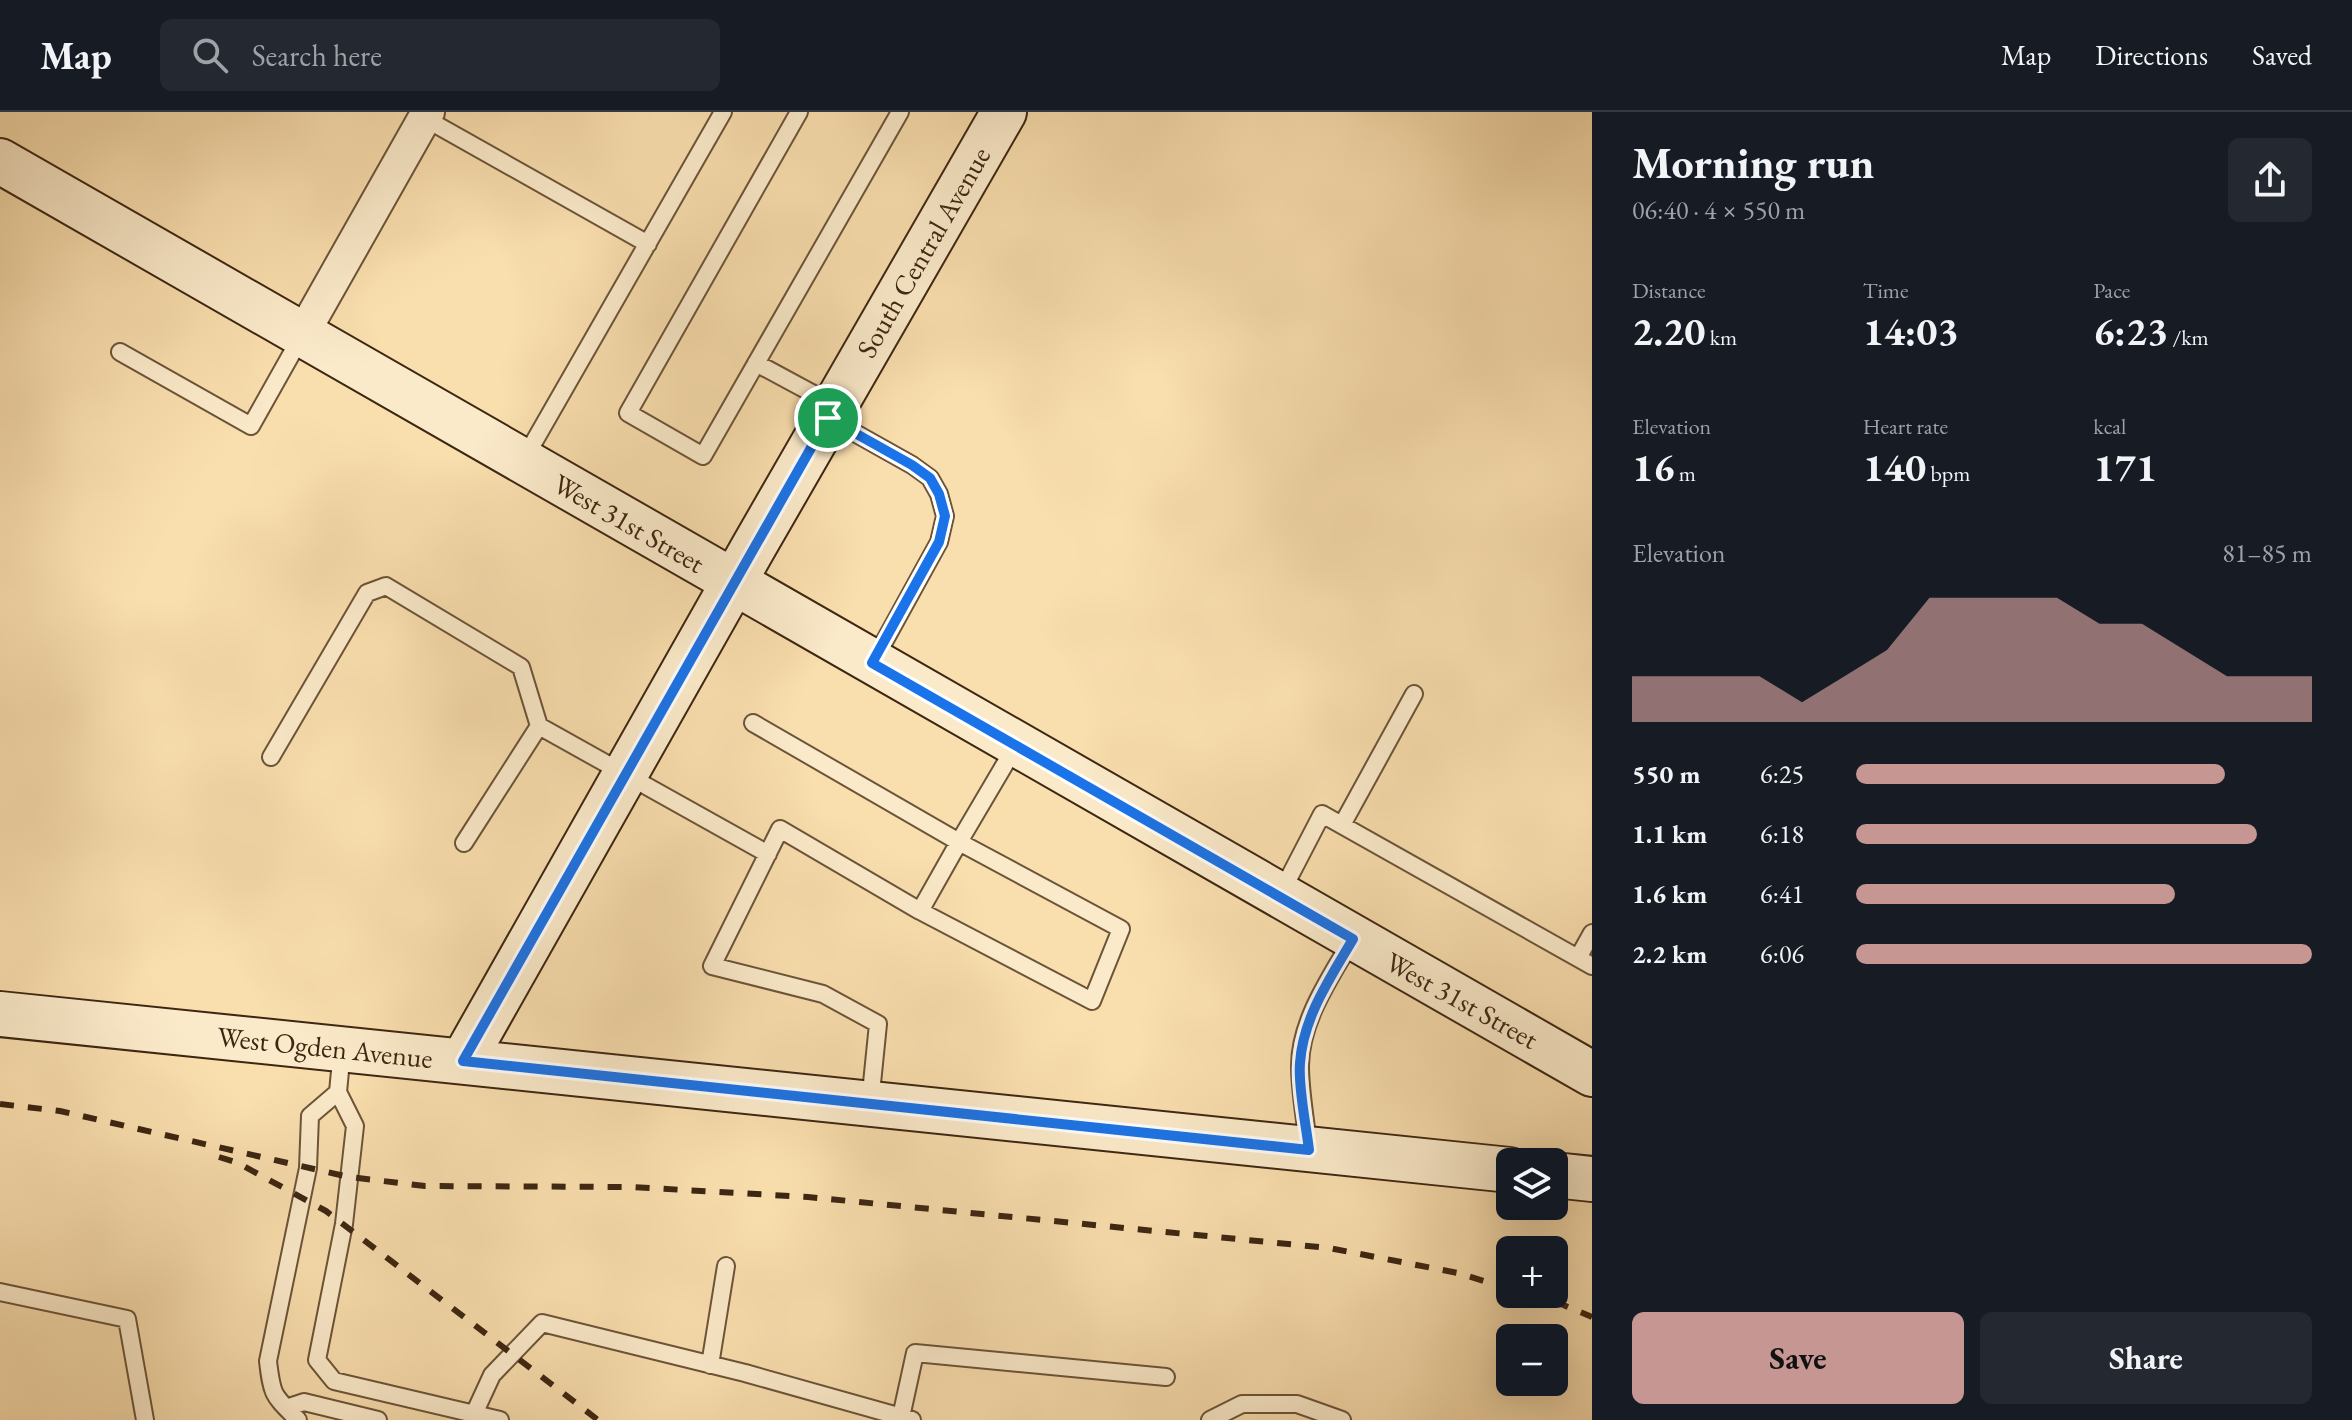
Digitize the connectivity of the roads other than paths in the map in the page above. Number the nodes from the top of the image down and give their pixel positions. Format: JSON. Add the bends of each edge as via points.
{"nodes":[{"id":1,"x":723,"y":112,"type":"edge"},
{"id":2,"x":799,"y":112,"type":"edge"},
{"id":3,"x":900,"y":112,"type":"edge"},
{"id":4,"x":1004,"y":112,"type":"edge"},
{"id":5,"x":422,"y":114,"type":"edge"},
{"id":6,"x":0,"y":161,"type":"edge"},
{"id":7,"x":648,"y":244,"type":"junction"},
{"id":8,"x":302,"y":335,"type":"junction"},
{"id":9,"x":120,"y":352,"type":"dead end"},
{"id":10,"x":756,"y":363,"type":"junction"},
{"id":11,"x":832,"y":412,"type":"junction"},
{"id":12,"x":522,"y":462,"type":"junction"},
{"id":13,"x":733,"y":583,"type":"junction"},
{"id":14,"x":872,"y":663,"type":"junction"},
{"id":15,"x":1414,"y":694,"type":"dead end"},
{"id":16,"x":753,"y":723,"type":"dead end"},
{"id":17,"x":539,"y":726,"type":"junction"},
{"id":18,"x":1016,"y":745,"type":"junction"},
{"id":19,"x":271,"y":757,"type":"dead end"},
{"id":20,"x":625,"y":775,"type":"junction"},
{"id":21,"x":1342,"y":825,"type":"junction"},
{"id":22,"x":959,"y":842,"type":"junction"},
{"id":23,"x":464,"y":843,"type":"dead end"},
{"id":24,"x":768,"y":854,"type":"junction"},
{"id":25,"x":1280,"y":896,"type":"junction"},
{"id":26,"x":920,"y":911,"type":"junction"},
{"id":27,"x":1592,"y":933,"type":"edge"},
{"id":28,"x":1353,"y":939,"type":"junction"},
{"id":29,"x":1585,"y":962,"type":"edge"},
{"id":30,"x":0,"y":1014,"type":"edge"},
{"id":31,"x":343,"y":1049,"type":"junction"},
{"id":32,"x":463,"y":1061,"type":"junction"},
{"id":33,"x":1590,"y":1068,"type":"edge"},
{"id":34,"x":338,"y":1092,"type":"junction"},
{"id":35,"x":870,"y":1105,"type":"junction"},
{"id":36,"x":1309,"y":1150,"type":"junction"},
{"id":37,"x":1496,"y":1169,"type":"edge"},
{"id":38,"x":1568,"y":1176,"type":"edge"},
{"id":39,"x":1592,"y":1179,"type":"edge"},
{"id":40,"x":726,"y":1266,"type":"dead end"},
{"id":41,"x":0,"y":1292,"type":"edge"},
{"id":42,"x":710,"y":1365,"type":"junction"},
{"id":43,"x":1166,"y":1377,"type":"dead end"},
{"id":44,"x":292,"y":1414,"type":"edge"},
{"id":45,"x":474,"y":1414,"type":"junction"},
{"id":46,"x":906,"y":1418,"type":"edge"},
{"id":47,"x":145,"y":1420,"type":"edge"},
{"id":48,"x":378,"y":1420,"type":"edge"},
{"id":49,"x":500,"y":1420,"type":"edge"},
{"id":50,"x":1210,"y":1420,"type":"edge"},
{"id":51,"x":1342,"y":1420,"type":"edge"}],
"edges":[{"from":1,"to":7,"type":"lane"},
{"from":2,"to":10,"type":"lane","via":[[628,413],[703,456]]},
{"from":3,"to":10,"type":"lane"},
{"from":4,"to":11,"type":"main road","name":"South Central Avenue"},
{"from":5,"to":7,"type":"lane"},
{"from":5,"to":8,"type":"street"},
{"from":6,"to":8,"type":"main road","name":"West 31st Street"},
{"from":7,"to":12,"type":"lane"},
{"from":8,"to":9,"type":"lane","via":[[251,426]]},
{"from":8,"to":12,"type":"main road","name":"West 31st Street"},
{"from":10,"to":11,"type":"lane"},
{"from":11,"to":13,"type":"main road","name":"South Central Avenue"},
{"from":11,"to":14,"type":"lane","via":[[930,478],[945,516],[939,542]]},
{"from":12,"to":13,"type":"main road","name":"West 31st Street"},
{"from":13,"to":14,"type":"main road","name":"West 31st Street"},
{"from":13,"to":20,"type":"main road","name":"South Central Avenue"},
{"from":14,"to":18,"type":"main road","name":"West 31st Street"},
{"from":15,"to":21,"type":"lane"},
{"from":16,"to":22,"type":"lane"},
{"from":17,"to":19,"type":"lane","via":[[521,667],[386,586],[367,593]]},
{"from":17,"to":20,"type":"lane"},
{"from":17,"to":23,"type":"lane"},
{"from":18,"to":22,"type":"lane"},
{"from":18,"to":25,"type":"main road","name":"West 31st Street"},
{"from":20,"to":24,"type":"lane"},
{"from":20,"to":32,"type":"main road","name":"South Central Avenue"},
{"from":21,"to":25,"type":"lane","via":[[1322,814]]},
{"from":21,"to":29,"type":"lane"},
{"from":22,"to":26,"type":"lane"},
{"from":22,"to":26,"type":"lane","via":[[1121,929],[1092,1001]]},
{"from":24,"to":26,"type":"lane","via":[[780,829]]},
{"from":24,"to":35,"type":"lane","via":[[712,966],[823,994],[878,1024]]},
{"from":25,"to":28,"type":"main road","name":"West 31st Street"},
{"from":27,"to":29,"type":"lane"},
{"from":28,"to":33,"type":"main road","name":"West 31st Street"},
{"from":28,"to":36,"type":"lane","via":[[1306,1028],[1300,1065]]},
{"from":30,"to":31,"type":"main road","name":"West Ogden Avenue"},
{"from":31,"to":32,"type":"main road","name":"West Ogden Avenue"},
{"from":31,"to":34,"type":"lane"},
{"from":32,"to":35,"type":"main road","name":"West Ogden Avenue"},
{"from":34,"to":44,"type":"lane","via":[[310,1116],[308,1168],[268,1361],[271,1389]]},
{"from":34,"to":45,"type":"lane","via":[[355,1126],[344,1224],[317,1360],[334,1381]]},
{"from":35,"to":36,"type":"main road","name":"West Ogden Avenue"},
{"from":36,"to":37,"type":"main road","name":"West Ogden Avenue"},
{"from":38,"to":39,"type":"main road"},
{"from":40,"to":42,"type":"lane"},
{"from":41,"to":47,"type":"lane","via":[[127,1319]]},
{"from":42,"to":45,"type":"lane","via":[[542,1323],[492,1375]]},
{"from":42,"to":46,"type":"lane"},
{"from":43,"to":46,"type":"lane","via":[[915,1353]]},
{"from":44,"to":48,"type":"lane","via":[[304,1402]]},
{"from":45,"to":49,"type":"lane"},
{"from":50,"to":51,"type":"lane","via":[[1242,1404],[1297,1404]]}]}
